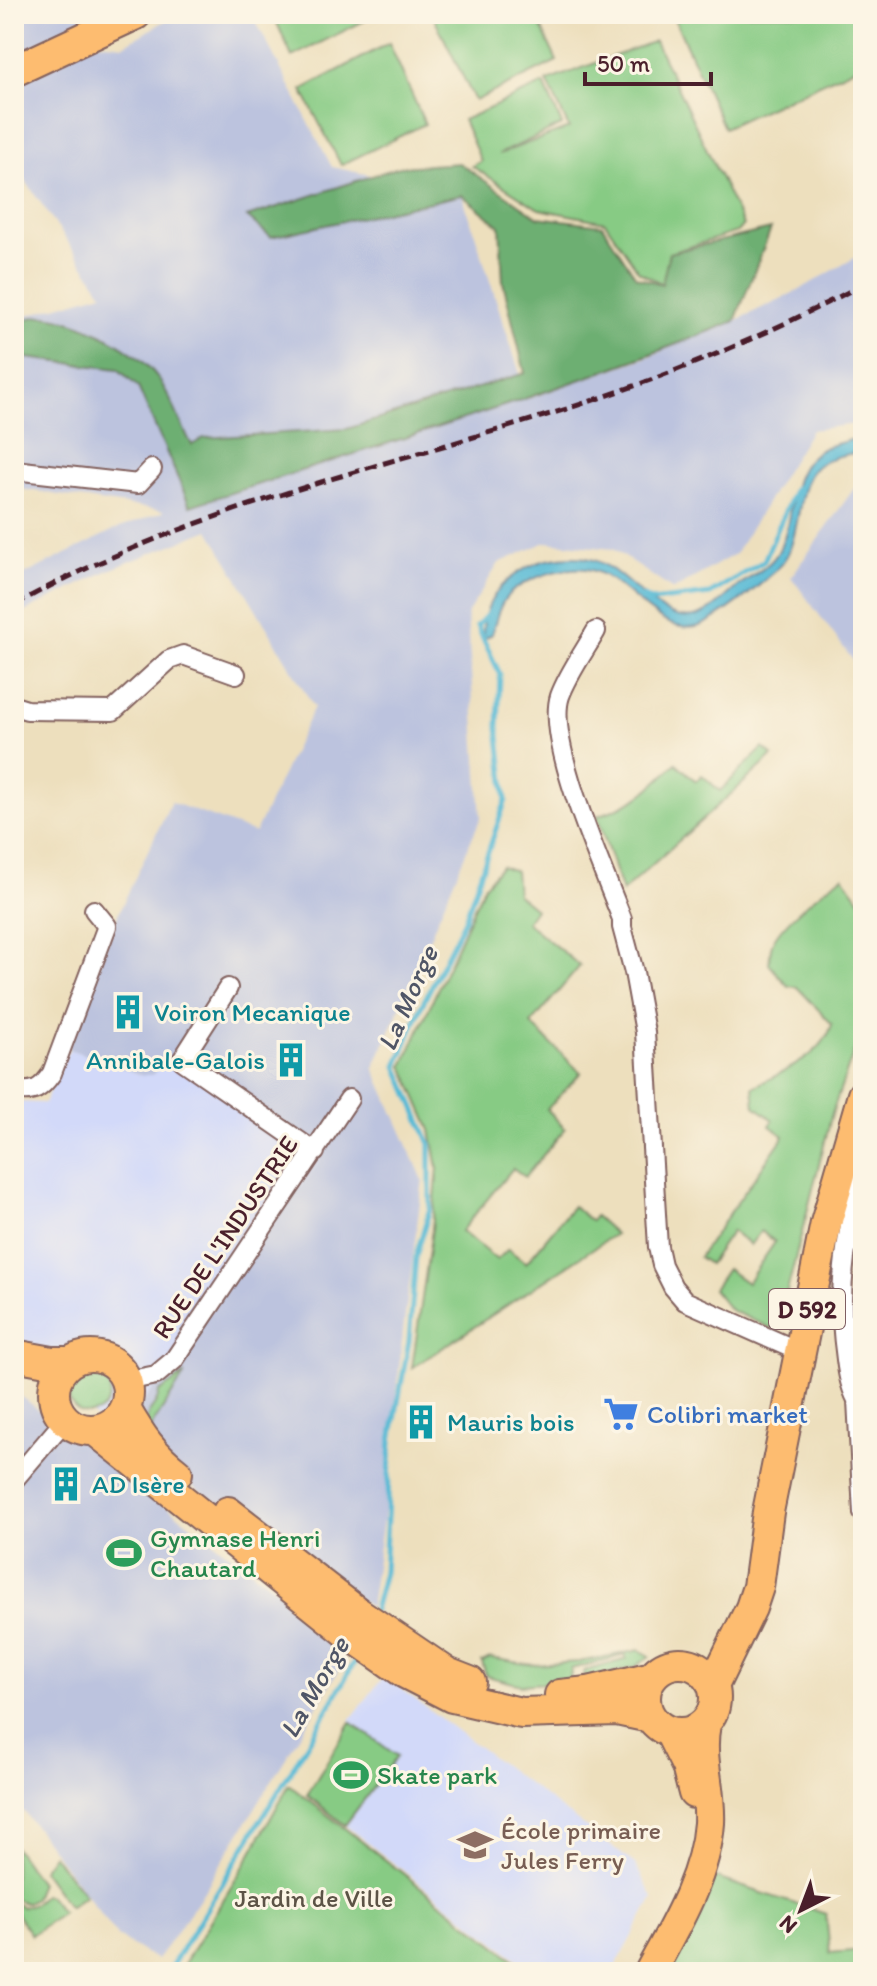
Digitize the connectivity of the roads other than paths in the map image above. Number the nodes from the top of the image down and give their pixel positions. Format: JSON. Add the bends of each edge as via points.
{"nodes":[{"id":1,"x":136,"y":14,"type":"edge"},
{"id":2,"x":14,"y":71,"type":"edge"},
{"id":3,"x":152,"y":469,"type":"dead end"},
{"id":4,"x":14,"y":470,"type":"edge"},
{"id":5,"x":596,"y":631,"type":"dead end"},
{"id":6,"x":236,"y":674,"type":"dead end"},
{"id":7,"x":14,"y":706,"type":"edge"},
{"id":8,"x":94,"y":910,"type":"dead end"},
{"id":9,"x":228,"y":988,"type":"dead end"},
{"id":10,"x":14,"y":1090,"type":"edge"},
{"id":11,"x":349,"y":1099,"type":"dead end"},
{"id":12,"x":862,"y":1106,"type":"edge"},
{"id":13,"x":315,"y":1152,"type":"junction"},
{"id":14,"x":863,"y":1165,"type":"edge"},
{"id":15,"x":798,"y":1351,"type":"junction"},
{"id":16,"x":14,"y":1355,"type":"edge"},
{"id":17,"x":69,"y":1362,"type":"junction"},
{"id":18,"x":14,"y":1373,"type":"edge"},
{"id":19,"x":863,"y":1381,"type":"edge"},
{"id":20,"x":126,"y":1395,"type":"junction"},
{"id":21,"x":857,"y":1400,"type":"junction"},
{"id":22,"x":59,"y":1408,"type":"junction"},
{"id":23,"x":95,"y":1430,"type":"junction"},
{"id":24,"x":14,"y":1480,"type":"edge"},
{"id":25,"x":863,"y":1513,"type":"edge"},
{"id":26,"x":363,"y":1625,"type":"junction"},
{"id":27,"x":742,"y":1625,"type":"junction"},
{"id":28,"x":683,"y":1663,"type":"junction"},
{"id":29,"x":652,"y":1677,"type":"junction"},
{"id":30,"x":713,"y":1686,"type":"junction"},
{"id":31,"x":660,"y":1724,"type":"junction"},
{"id":32,"x":705,"y":1724,"type":"junction"},
{"id":33,"x":631,"y":1972,"type":"edge"},
{"id":34,"x":650,"y":1972,"type":"edge"}],
"edges":[{"from":1,"to":2,"type":"main road"},
{"from":3,"to":4,"type":"street","via":[[138,484]]},
{"from":5,"to":15,"type":"street","via":[[560,695],[558,738],[622,919],[642,1007],[662,1265],[685,1301]]},
{"from":6,"to":7,"type":"street","via":[[183,655],[169,660],[113,711]]},
{"from":8,"to":10,"type":"street","via":[[107,926],[52,1073],[42,1088]]},
{"from":9,"to":13,"type":"street","via":[[182,1060]]},
{"from":11,"to":13,"type":"street","name":"RUE DE L'INDUSTRIE"},
{"from":12,"to":15,"type":"main road","number":"D 592","via":[[826,1223]]},
{"from":13,"to":20,"type":"street","name":"RUE DE L'INDUSTRIE","via":[[174,1360]]},
{"from":14,"to":21,"type":"street","via":[[841,1279],[842,1330]]},
{"from":15,"to":27,"type":"main road","number":"D 592","via":[[758,1587]]},
{"from":16,"to":17,"type":"main road"},
{"from":17,"to":20,"type":"main road","via":[[102,1357],[117,1366]]},
{"from":17,"to":22,"type":"main road","via":[[55,1383]]},
{"from":18,"to":22,"type":"main road","via":[[42,1385]]},
{"from":19,"to":21,"type":"street"},
{"from":20,"to":23,"type":"main road","via":[[112,1423]]},
{"from":20,"to":26,"type":"main road","via":[[140,1437],[158,1459]]},
{"from":21,"to":25,"type":"street"},
{"from":22,"to":23,"type":"main road","via":[[79,1428]]},
{"from":22,"to":24,"type":"street"},
{"from":23,"to":26,"type":"main road"},
{"from":26,"to":29,"type":"main road","via":[[447,1673],[496,1691],[539,1697]]},
{"from":26,"to":31,"type":"main road","via":[[379,1657],[452,1697],[534,1713],[617,1710]]},
{"from":27,"to":28,"type":"main road"},
{"from":27,"to":30,"type":"main road","number":"D 592"},
{"from":28,"to":29,"type":"main road","via":[[661,1668]]},
{"from":28,"to":30,"type":"main road","via":[[703,1672]]},
{"from":29,"to":31,"type":"main road","via":[[645,1704]]},
{"from":30,"to":32,"type":"main road","via":[[716,1699]]},
{"from":31,"to":32,"type":"main road","via":[[682,1734]]},
{"from":31,"to":33,"type":"main road","via":[[687,1766],[698,1813],[686,1865]]},
{"from":32,"to":34,"type":"main road","via":[[705,1851]]}]}
